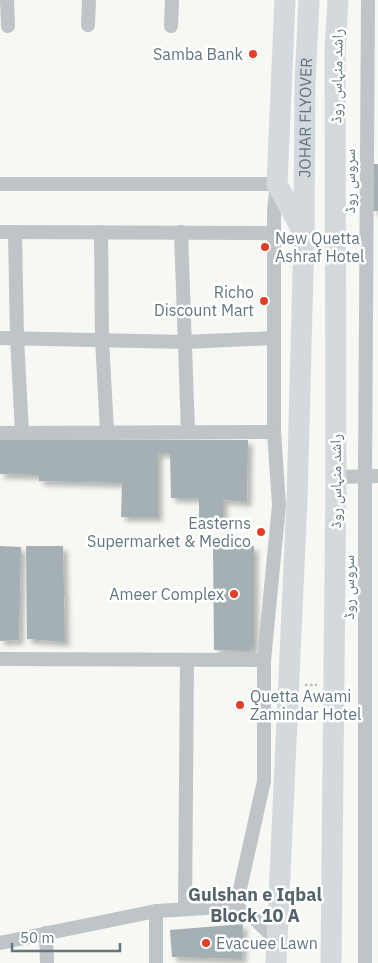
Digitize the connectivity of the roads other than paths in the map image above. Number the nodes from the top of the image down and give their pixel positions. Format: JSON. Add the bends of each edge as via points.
{"nodes":[{"id":1,"x":7,"y":0,"type":"edge"},
{"id":2,"x":89,"y":0,"type":"edge"},
{"id":3,"x":172,"y":0,"type":"edge"},
{"id":4,"x":285,"y":0,"type":"edge"},
{"id":5,"x":309,"y":0,"type":"edge"},
{"id":6,"x":338,"y":0,"type":"edge"},
{"id":7,"x":368,"y":0,"type":"edge"},
{"id":8,"x":88,"y":25,"type":"dead end"},
{"id":9,"x":8,"y":26,"type":"dead end"},
{"id":10,"x":171,"y":26,"type":"dead end"},
{"id":11,"x":0,"y":184,"type":"edge"},
{"id":12,"x":277,"y":184,"type":"junction"},
{"id":13,"x":0,"y":232,"type":"edge"},
{"id":14,"x":15,"y":232,"type":"junction"},
{"id":15,"x":101,"y":232,"type":"junction"},
{"id":16,"x":181,"y":232,"type":"junction"},
{"id":17,"x":275,"y":233,"type":"junction"},
{"id":18,"x":304,"y":235,"type":"junction"},
{"id":19,"x":0,"y":338,"type":"edge"},
{"id":20,"x":17,"y":338,"type":"junction"},
{"id":21,"x":274,"y":338,"type":"junction"},
{"id":22,"x":102,"y":339,"type":"junction"},
{"id":23,"x":186,"y":342,"type":"junction"},
{"id":24,"x":107,"y":432,"type":"junction"},
{"id":25,"x":188,"y":432,"type":"junction"},
{"id":26,"x":274,"y":432,"type":"junction"},
{"id":27,"x":0,"y":433,"type":"edge"},
{"id":28,"x":22,"y":433,"type":"junction"},
{"id":29,"x":372,"y":476,"type":"edge"},
{"id":30,"x":336,"y":477,"type":"junction"},
{"id":31,"x":288,"y":503,"type":"junction"},
{"id":32,"x":0,"y":659,"type":"edge"},
{"id":33,"x":186,"y":660,"type":"junction"},
{"id":34,"x":264,"y":660,"type":"junction"},
{"id":35,"x":274,"y":782,"type":"junction"},
{"id":36,"x":236,"y":907,"type":"junction"},
{"id":37,"x":185,"y":909,"type":"junction"},
{"id":38,"x":156,"y":911,"type":"junction"},
{"id":39,"x":46,"y":933,"type":"junction"},
{"id":40,"x":277,"y":941,"type":"junction"},
{"id":41,"x":0,"y":942,"type":"edge"},
{"id":42,"x":47,"y":963,"type":"edge"},
{"id":43,"x":156,"y":963,"type":"edge"},
{"id":44,"x":276,"y":963,"type":"edge"},
{"id":45,"x":331,"y":963,"type":"edge"},
{"id":46,"x":365,"y":963,"type":"edge"}],
"edges":[{"from":1,"to":9,"type":"street"},
{"from":2,"to":8,"type":"street"},
{"from":3,"to":10,"type":"street"},
{"from":4,"to":12,"type":"main road"},
{"from":5,"to":18,"type":"main road","name":"JOHAR FLYOVER"},
{"from":6,"to":30,"type":"main road","name":"راشد منہاس روڈ","via":[[335,52]]},
{"from":7,"to":29,"type":"street","name":"سروس روڈ"},
{"from":11,"to":12,"type":"street"},
{"from":12,"to":17,"type":"street"},
{"from":12,"to":18,"type":"main road"},
{"from":13,"to":14,"type":"street"},
{"from":14,"to":15,"type":"street"},
{"from":14,"to":20,"type":"street"},
{"from":15,"to":16,"type":"street"},
{"from":15,"to":22,"type":"street"},
{"from":16,"to":17,"type":"street"},
{"from":16,"to":23,"type":"street"},
{"from":17,"to":21,"type":"street"},
{"from":18,"to":31,"type":"main road"},
{"from":19,"to":20,"type":"street"},
{"from":20,"to":22,"type":"street"},
{"from":20,"to":28,"type":"street"},
{"from":21,"to":23,"type":"street"},
{"from":21,"to":26,"type":"street"},
{"from":22,"to":23,"type":"street"},
{"from":22,"to":24,"type":"street"},
{"from":23,"to":25,"type":"street"},
{"from":24,"to":25,"type":"street"},
{"from":24,"to":28,"type":"street"},
{"from":25,"to":26,"type":"street"},
{"from":26,"to":31,"type":"street"},
{"from":27,"to":28,"type":"street"},
{"from":29,"to":30,"type":"street"},
{"from":29,"to":46,"type":"street","name":"سروس روڈ"},
{"from":30,"to":45,"type":"main road","name":"راشد منہاس روڈ"},
{"from":31,"to":34,"type":"street"},
{"from":31,"to":35,"type":"main road"},
{"from":32,"to":33,"type":"street"},
{"from":33,"to":34,"type":"street"},
{"from":33,"to":37,"type":"street"},
{"from":34,"to":35,"type":"street"},
{"from":35,"to":36,"type":"street"},
{"from":35,"to":40,"type":"main road"},
{"from":36,"to":37,"type":"street"},
{"from":36,"to":40,"type":"street","via":[[256,920]]},
{"from":37,"to":38,"type":"street"},
{"from":38,"to":39,"type":"street"},
{"from":38,"to":43,"type":"street"},
{"from":39,"to":41,"type":"street"},
{"from":39,"to":42,"type":"street"},
{"from":40,"to":44,"type":"main road"}]}
